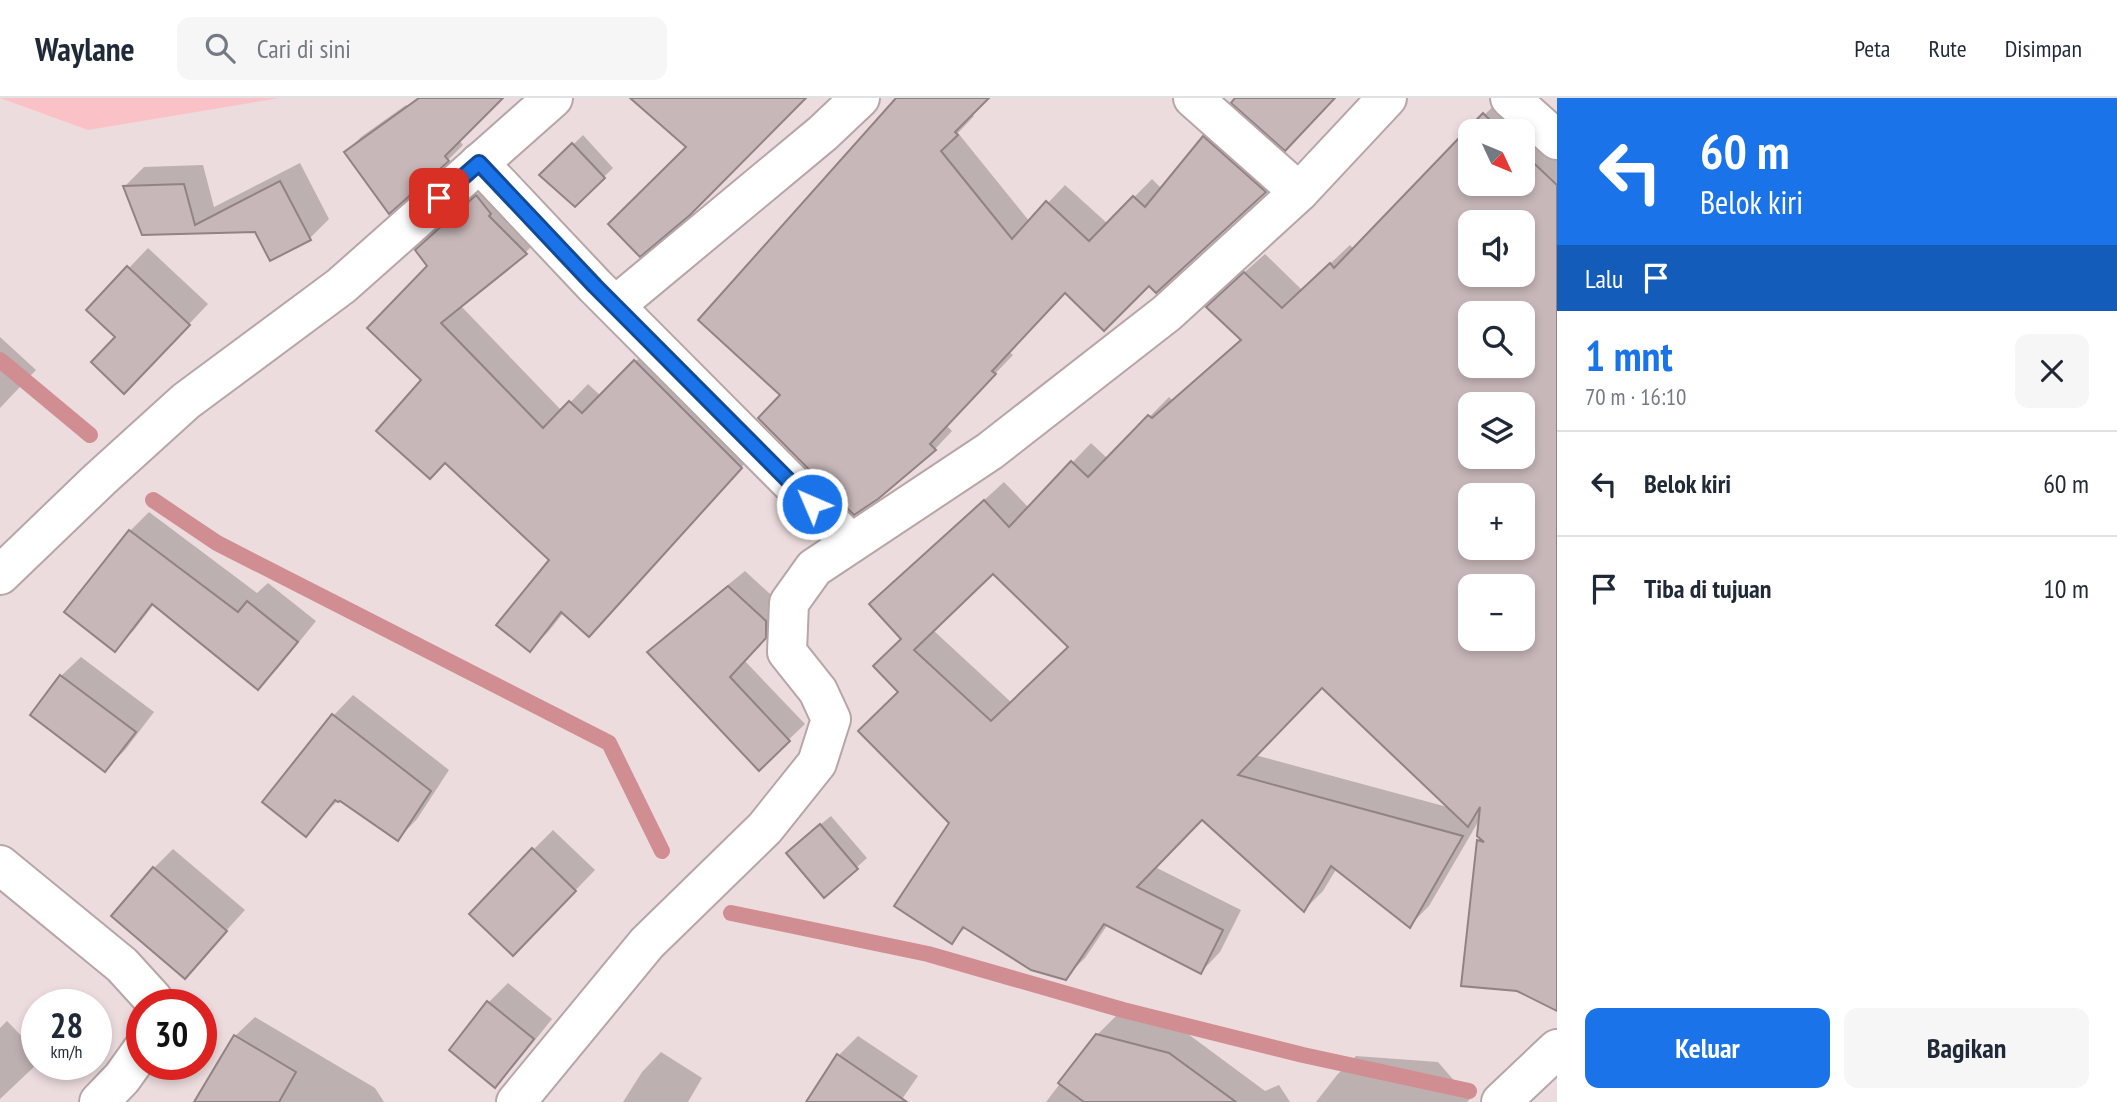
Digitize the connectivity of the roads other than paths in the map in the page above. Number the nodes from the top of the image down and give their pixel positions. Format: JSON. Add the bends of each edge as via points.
{"nodes":[{"id":1,"x":552,"y":98,"type":"edge"},
{"id":2,"x":860,"y":98,"type":"edge"},
{"id":3,"x":1193,"y":98,"type":"edge"},
{"id":4,"x":1387,"y":98,"type":"edge"},
{"id":5,"x":1510,"y":98,"type":"edge"},
{"id":6,"x":1557,"y":139,"type":"edge"},
{"id":7,"x":479,"y":163,"type":"junction"},
{"id":8,"x":1299,"y":192,"type":"junction"},
{"id":9,"x":616,"y":305,"type":"junction"},
{"id":10,"x":851,"y":544,"type":"junction"},
{"id":11,"x":0,"y":575,"type":"edge"},
{"id":12,"x":0,"y":865,"type":"edge"},
{"id":13,"x":144,"y":989,"type":"edge"},
{"id":14,"x":1549,"y":1057,"type":"edge"},
{"id":15,"x":126,"y":1072,"type":"edge"},
{"id":16,"x":99,"y":1102,"type":"edge"},
{"id":17,"x":516,"y":1102,"type":"edge"},
{"id":18,"x":1501,"y":1102,"type":"edge"}],
"edges":[{"from":1,"to":7,"type":"street"},
{"from":2,"to":9,"type":"street"},
{"from":3,"to":8,"type":"street"},
{"from":4,"to":8,"type":"street"},
{"from":5,"to":6,"type":"street"},
{"from":7,"to":9,"type":"street"},
{"from":7,"to":11,"type":"street","via":[[341,286],[186,401]]},
{"from":8,"to":10,"type":"street","via":[[1167,313],[990,451]]},
{"from":9,"to":10,"type":"street"},
{"from":10,"to":17,"type":"street","via":[[814,568],[789,603],[787,652],[818,691],[831,719],[817,763],[765,828],[648,943]]},
{"from":12,"to":13,"type":"street","via":[[122,965]]},
{"from":14,"to":18,"type":"street"},
{"from":15,"to":16,"type":"street"}]}
